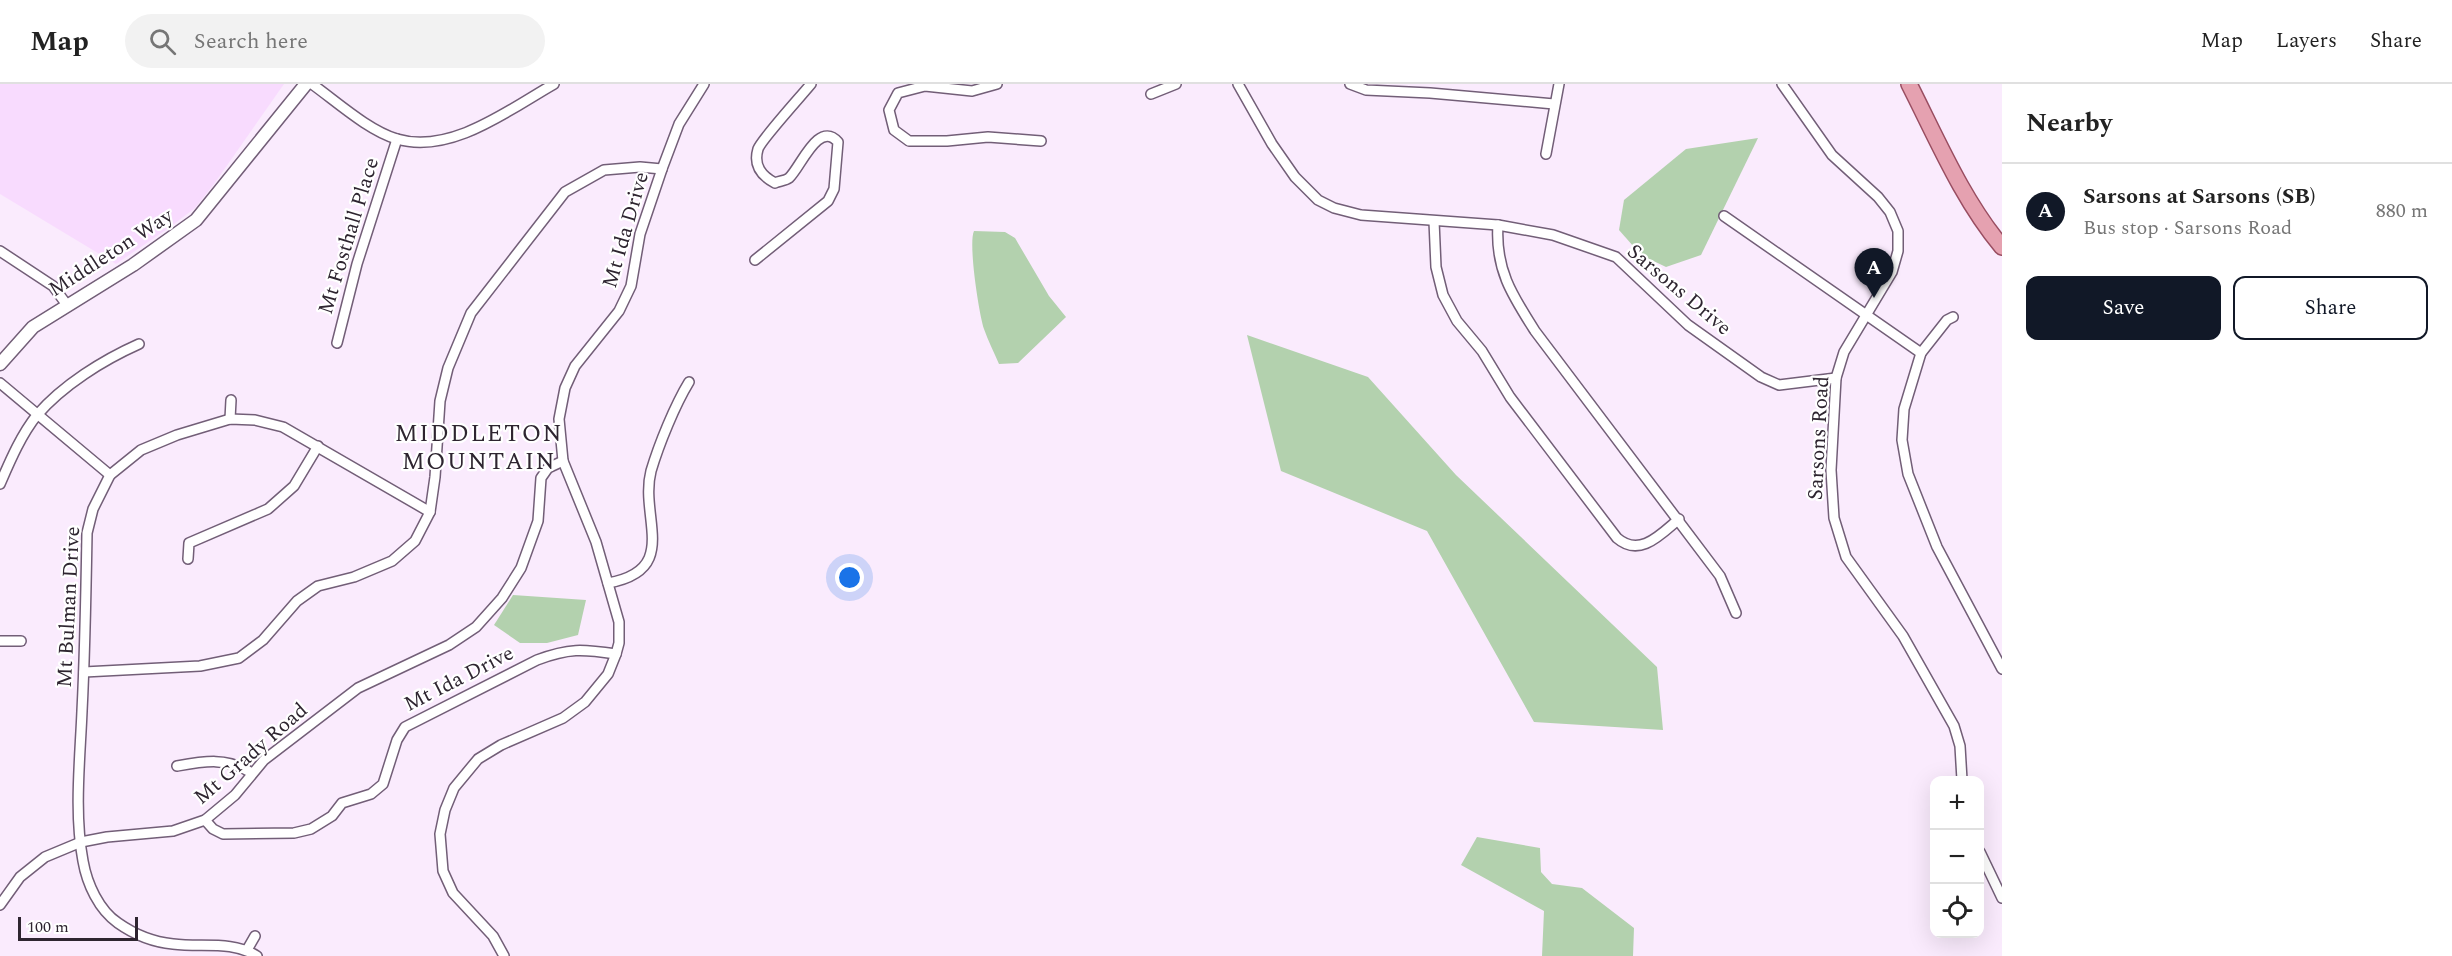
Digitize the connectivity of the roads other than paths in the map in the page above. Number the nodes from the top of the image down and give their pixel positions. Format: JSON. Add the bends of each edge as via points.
{"nodes":[{"id":1,"x":306,"y":84,"type":"edge"},
{"id":2,"x":312,"y":84,"type":"edge"},
{"id":3,"x":554,"y":84,"type":"edge"},
{"id":4,"x":704,"y":84,"type":"edge"},
{"id":5,"x":811,"y":84,"type":"edge"},
{"id":6,"x":997,"y":84,"type":"edge"},
{"id":7,"x":1176,"y":84,"type":"edge"},
{"id":8,"x":1238,"y":84,"type":"edge"},
{"id":9,"x":1350,"y":84,"type":"edge"},
{"id":10,"x":1559,"y":84,"type":"edge"},
{"id":11,"x":1782,"y":84,"type":"edge"},
{"id":12,"x":1909,"y":84,"type":"edge"},
{"id":13,"x":1431,"y":88,"type":"edge"},
{"id":14,"x":1151,"y":94,"type":"dead end"},
{"id":15,"x":1554,"y":104,"type":"junction"},
{"id":16,"x":397,"y":139,"type":"junction"},
{"id":17,"x":1041,"y":141,"type":"dead end"},
{"id":18,"x":1546,"y":154,"type":"dead end"},
{"id":19,"x":662,"y":169,"type":"junction"},
{"id":20,"x":1724,"y":216,"type":"dead end"},
{"id":21,"x":1434,"y":220,"type":"junction"},
{"id":22,"x":1498,"y":225,"type":"junction"},
{"id":23,"x":2002,"y":247,"type":"edge"},
{"id":24,"x":0,"y":251,"type":"edge"},
{"id":25,"x":755,"y":260,"type":"dead end"},
{"id":26,"x":67,"y":305,"type":"junction"},
{"id":27,"x":1866,"y":315,"type":"junction"},
{"id":28,"x":1953,"y":317,"type":"dead end"},
{"id":29,"x":337,"y":343,"type":"dead end"},
{"id":30,"x":139,"y":344,"type":"dead end"},
{"id":31,"x":1921,"y":353,"type":"junction"},
{"id":32,"x":0,"y":364,"type":"edge"},
{"id":33,"x":1836,"y":378,"type":"junction"},
{"id":34,"x":689,"y":382,"type":"dead end"},
{"id":35,"x":0,"y":384,"type":"edge"},
{"id":36,"x":231,"y":400,"type":"dead end"},
{"id":37,"x":37,"y":416,"type":"junction"},
{"id":38,"x":230,"y":419,"type":"junction"},
{"id":39,"x":318,"y":446,"type":"junction"},
{"id":40,"x":563,"y":460,"type":"junction"},
{"id":41,"x":110,"y":475,"type":"junction"},
{"id":42,"x":0,"y":484,"type":"edge"},
{"id":43,"x":430,"y":512,"type":"junction"},
{"id":44,"x":1679,"y":519,"type":"junction"},
{"id":45,"x":188,"y":559,"type":"dead end"},
{"id":46,"x":608,"y":583,"type":"junction"},
{"id":47,"x":1736,"y":613,"type":"dead end"},
{"id":48,"x":0,"y":641,"type":"edge"},
{"id":49,"x":21,"y":641,"type":"dead end"},
{"id":50,"x":615,"y":654,"type":"junction"},
{"id":51,"x":2002,"y":669,"type":"edge"},
{"id":52,"x":84,"y":672,"type":"junction"},
{"id":53,"x":177,"y":766,"type":"dead end"},
{"id":54,"x":252,"y":772,"type":"junction"},
{"id":55,"x":1962,"y":776,"type":"edge"},
{"id":56,"x":205,"y":820,"type":"junction"},
{"id":57,"x":81,"y":843,"type":"junction"},
{"id":58,"x":1984,"y":860,"type":"edge"},
{"id":59,"x":2002,"y":898,"type":"edge"},
{"id":60,"x":0,"y":905,"type":"edge"},
{"id":61,"x":255,"y":936,"type":"dead end"},
{"id":62,"x":247,"y":950,"type":"junction"},
{"id":63,"x":257,"y":956,"type":"edge"},
{"id":64,"x":504,"y":956,"type":"edge"}],
"edges":[{"from":1,"to":26,"type":"street","name":"Middleton Way","via":[[196,220]]},
{"from":2,"to":16,"type":"street","via":[[369,125]]},
{"from":3,"to":16,"type":"street","via":[[474,130],[431,142]]},
{"from":4,"to":19,"type":"street","name":"Mt Ida Drive","via":[[679,124]]},
{"from":5,"to":25,"type":"street","via":[[758,148],[758,164],[763,176],[775,183],[788,179],[817,140],[833,136],[838,142],[834,189],[828,201]]},
{"from":6,"to":17,"type":"street","via":[[972,91],[925,86],[898,93],[889,110],[894,130],[909,141],[988,137]]},
{"from":7,"to":14,"type":"street"},
{"from":8,"to":21,"type":"street","name":"Sarsons Drive","via":[[1294,177],[1318,200],[1361,216]]},
{"from":9,"to":13,"type":"street","via":[[1366,90]]},
{"from":10,"to":15,"type":"street"},
{"from":11,"to":27,"type":"street","name":"Sarsons Road","via":[[1832,155],[1878,197],[1894,221],[1899,241],[1897,261]]},
{"from":12,"to":23,"type":"main road","via":[[1955,175]]},
{"from":13,"to":15,"type":"street"},
{"from":15,"to":18,"type":"street"},
{"from":16,"to":29,"type":"street","name":"Mt Fosthall Place","via":[[357,264]]},
{"from":19,"to":40,"type":"street","name":"Mt Ida Drive","via":[[640,234],[631,286],[619,311],[574,366],[565,388],[559,419]]},
{"from":19,"to":43,"type":"street","via":[[604,170],[565,192],[471,313],[452,355],[440,401]]},
{"from":20,"to":27,"type":"street"},
{"from":21,"to":22,"type":"street","name":"Sarsons Drive"},
{"from":21,"to":44,"type":"street","via":[[1436,267],[1443,294],[1457,321],[1617,538],[1630,546],[1649,544]]},
{"from":22,"to":33,"type":"street","name":"Sarsons Drive","via":[[1553,235],[1616,257],[1688,325],[1761,377],[1779,385]]},
{"from":22,"to":44,"type":"street","via":[[1497,244],[1511,293]]},
{"from":24,"to":26,"type":"street","via":[[53,286]]},
{"from":26,"to":32,"type":"street","name":"Middleton Way","via":[[33,327]]},
{"from":27,"to":31,"type":"street"},
{"from":27,"to":33,"type":"street","name":"Sarsons Road","via":[[1844,352]]},
{"from":28,"to":31,"type":"street"},
{"from":30,"to":37,"type":"street","via":[[118,353],[69,386]]},
{"from":31,"to":51,"type":"street","via":[[1904,409],[1902,440],[1908,474],[1937,547]]},
{"from":33,"to":55,"type":"street","name":"Sarsons Road","via":[[1831,470],[1834,518],[1846,557],[1903,636],[1954,726]]},
{"from":34,"to":46,"type":"street","via":[[651,472],[654,542],[649,560],[636,575]]},
{"from":35,"to":37,"type":"street"},
{"from":36,"to":38,"type":"street"},
{"from":37,"to":41,"type":"street"},
{"from":37,"to":42,"type":"street"},
{"from":38,"to":39,"type":"street","name":"Mt Bulman Drive","via":[[255,420],[283,428]]},
{"from":38,"to":41,"type":"street","name":"Mt Bulman Drive","via":[[141,450]]},
{"from":39,"to":43,"type":"street","name":"Mt Bulman Drive"},
{"from":39,"to":45,"type":"street","via":[[294,486],[268,509],[189,543]]},
{"from":40,"to":46,"type":"street","name":"Mt Ida Drive"},
{"from":40,"to":54,"type":"street","name":"Mt Grady Road","via":[[541,478],[538,521],[521,568],[502,598],[476,627],[449,645],[358,688]]},
{"from":41,"to":52,"type":"street","name":"Mt Bulman Drive","via":[[93,509],[87,533]]},
{"from":43,"to":52,"type":"street","via":[[415,541],[392,561],[318,586],[297,601],[263,640],[239,658],[200,666]]},
{"from":44,"to":47,"type":"street","via":[[1720,576]]},
{"from":46,"to":50,"type":"street","name":"Mt Ida Drive","via":[[619,622]]},
{"from":48,"to":49,"type":"street"},
{"from":50,"to":56,"type":"street","name":"Mt Ida Drive","via":[[580,649],[559,652],[405,727],[383,784],[371,794],[342,803],[332,816],[311,829],[294,833],[223,834]]},
{"from":50,"to":64,"type":"street","name":"Mt Ida Drive","via":[[608,674],[585,702],[563,718],[478,759],[454,788],[445,810],[440,834],[443,871],[453,893],[493,936]]},
{"from":52,"to":57,"type":"street","name":"Mt Bulman Drive"},
{"from":53,"to":54,"type":"street","via":[[225,761]]},
{"from":54,"to":56,"type":"street","name":"Mt Grady Road","via":[[235,795]]},
{"from":56,"to":57,"type":"street","name":"Mt Grady Road","via":[[173,831]]},
{"from":57,"to":60,"type":"street","name":"Mt Grady Road","via":[[45,857],[20,877]]},
{"from":57,"to":62,"type":"street","name":"Mt Bulman Drive","via":[[92,890],[116,922],[147,939],[173,945]]},
{"from":58,"to":59,"type":"street"},
{"from":61,"to":62,"type":"street"},
{"from":62,"to":63,"type":"street"}]}
